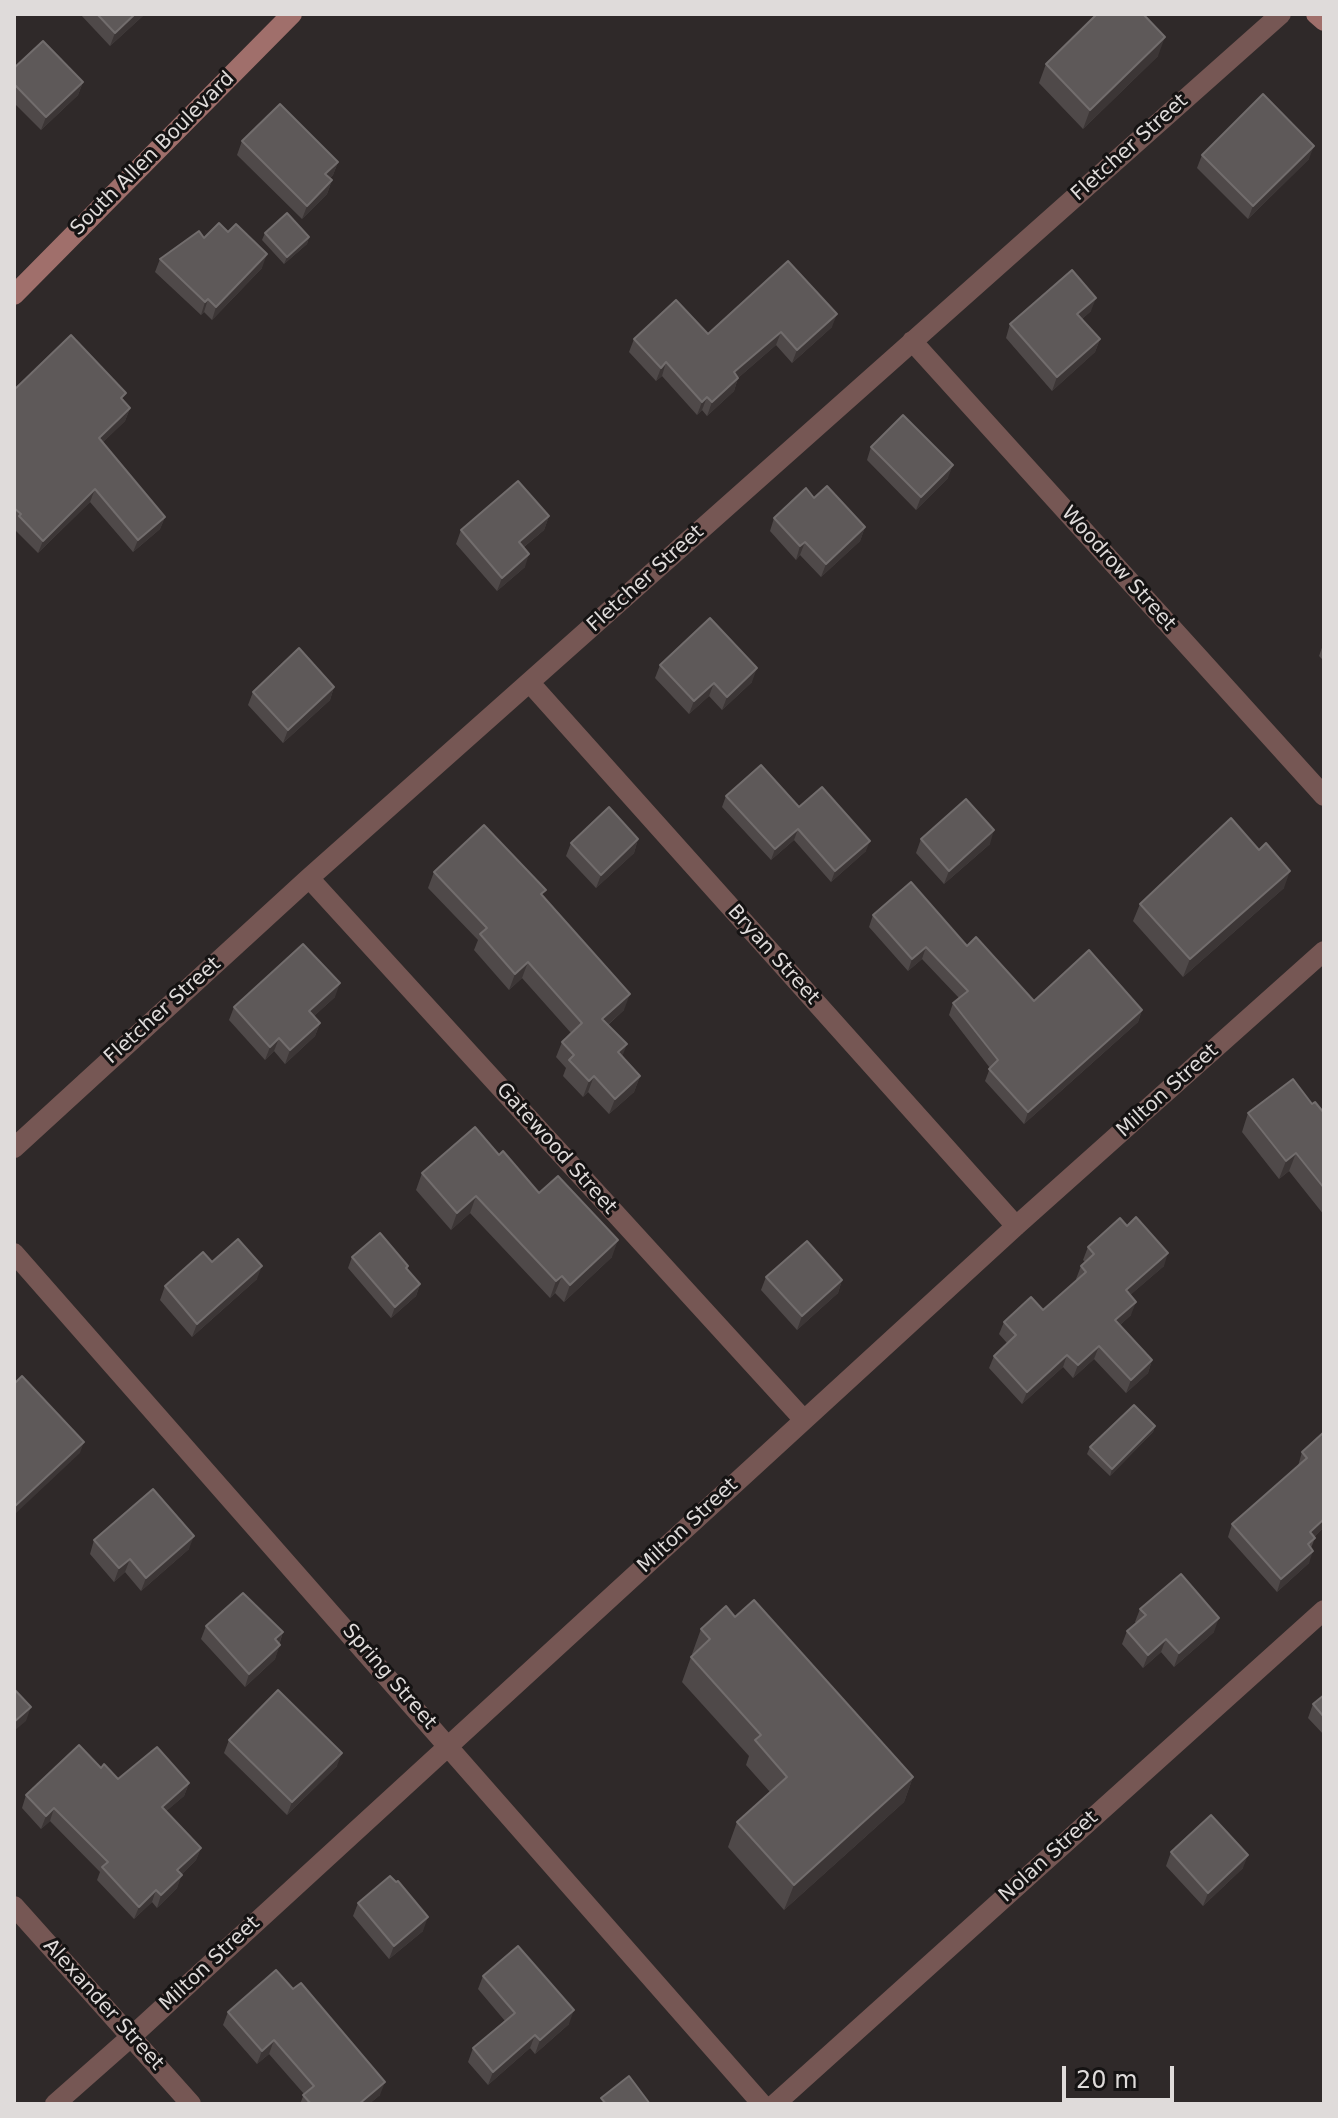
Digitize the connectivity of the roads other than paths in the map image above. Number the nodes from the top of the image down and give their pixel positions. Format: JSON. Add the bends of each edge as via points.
{"nodes":[{"id":1,"x":292,"y":14,"type":"edge"},
{"id":2,"x":1281,"y":14,"type":"edge"},
{"id":3,"x":1316,"y":14,"type":"edge"},
{"id":4,"x":1324,"y":21,"type":"edge"},
{"id":5,"x":14,"y":295,"type":"edge"},
{"id":6,"x":912,"y":341,"type":"junction"},
{"id":7,"x":530,"y":683,"type":"junction"},
{"id":8,"x":1324,"y":796,"type":"edge"},
{"id":9,"x":309,"y":878,"type":"junction"},
{"id":10,"x":1324,"y":951,"type":"edge"},
{"id":11,"x":14,"y":1148,"type":"edge"},
{"id":12,"x":1016,"y":1226,"type":"junction"},
{"id":13,"x":14,"y":1253,"type":"edge"},
{"id":14,"x":804,"y":1420,"type":"junction"},
{"id":15,"x":1324,"y":1610,"type":"edge"},
{"id":16,"x":449,"y":1745,"type":"junction"},
{"id":17,"x":14,"y":1906,"type":"edge"},
{"id":18,"x":132,"y":2036,"type":"junction"},
{"id":19,"x":55,"y":2104,"type":"edge"},
{"id":20,"x":191,"y":2104,"type":"edge"},
{"id":21,"x":762,"y":2104,"type":"edge"},
{"id":22,"x":775,"y":2104,"type":"edge"}],
"edges":[{"from":1,"to":5,"type":"street","name":"South Allen Boulevard"},
{"from":2,"to":6,"type":"street","name":"Fletcher Street"},
{"from":3,"to":4,"type":"street"},
{"from":6,"to":7,"type":"street","name":"Fletcher Street"},
{"from":6,"to":8,"type":"street","name":"Woodrow Street"},
{"from":7,"to":9,"type":"street","name":"Fletcher Street"},
{"from":7,"to":12,"type":"street","name":"Bryan Street"},
{"from":9,"to":11,"type":"street","name":"Fletcher Street"},
{"from":9,"to":14,"type":"street","name":"Gatewood Street"},
{"from":10,"to":12,"type":"street","name":"Milton Street"},
{"from":12,"to":14,"type":"street","name":"Milton Street"},
{"from":13,"to":16,"type":"street","name":"Spring Street"},
{"from":14,"to":16,"type":"street","name":"Milton Street"},
{"from":15,"to":22,"type":"street","name":"Nolan Street"},
{"from":16,"to":18,"type":"street","name":"Milton Street"},
{"from":16,"to":21,"type":"street","name":"Spring Street"},
{"from":17,"to":18,"type":"street","name":"Alexander Street"},
{"from":18,"to":19,"type":"street","name":"Milton Street"},
{"from":18,"to":20,"type":"street","name":"Alexander Street"}]}
